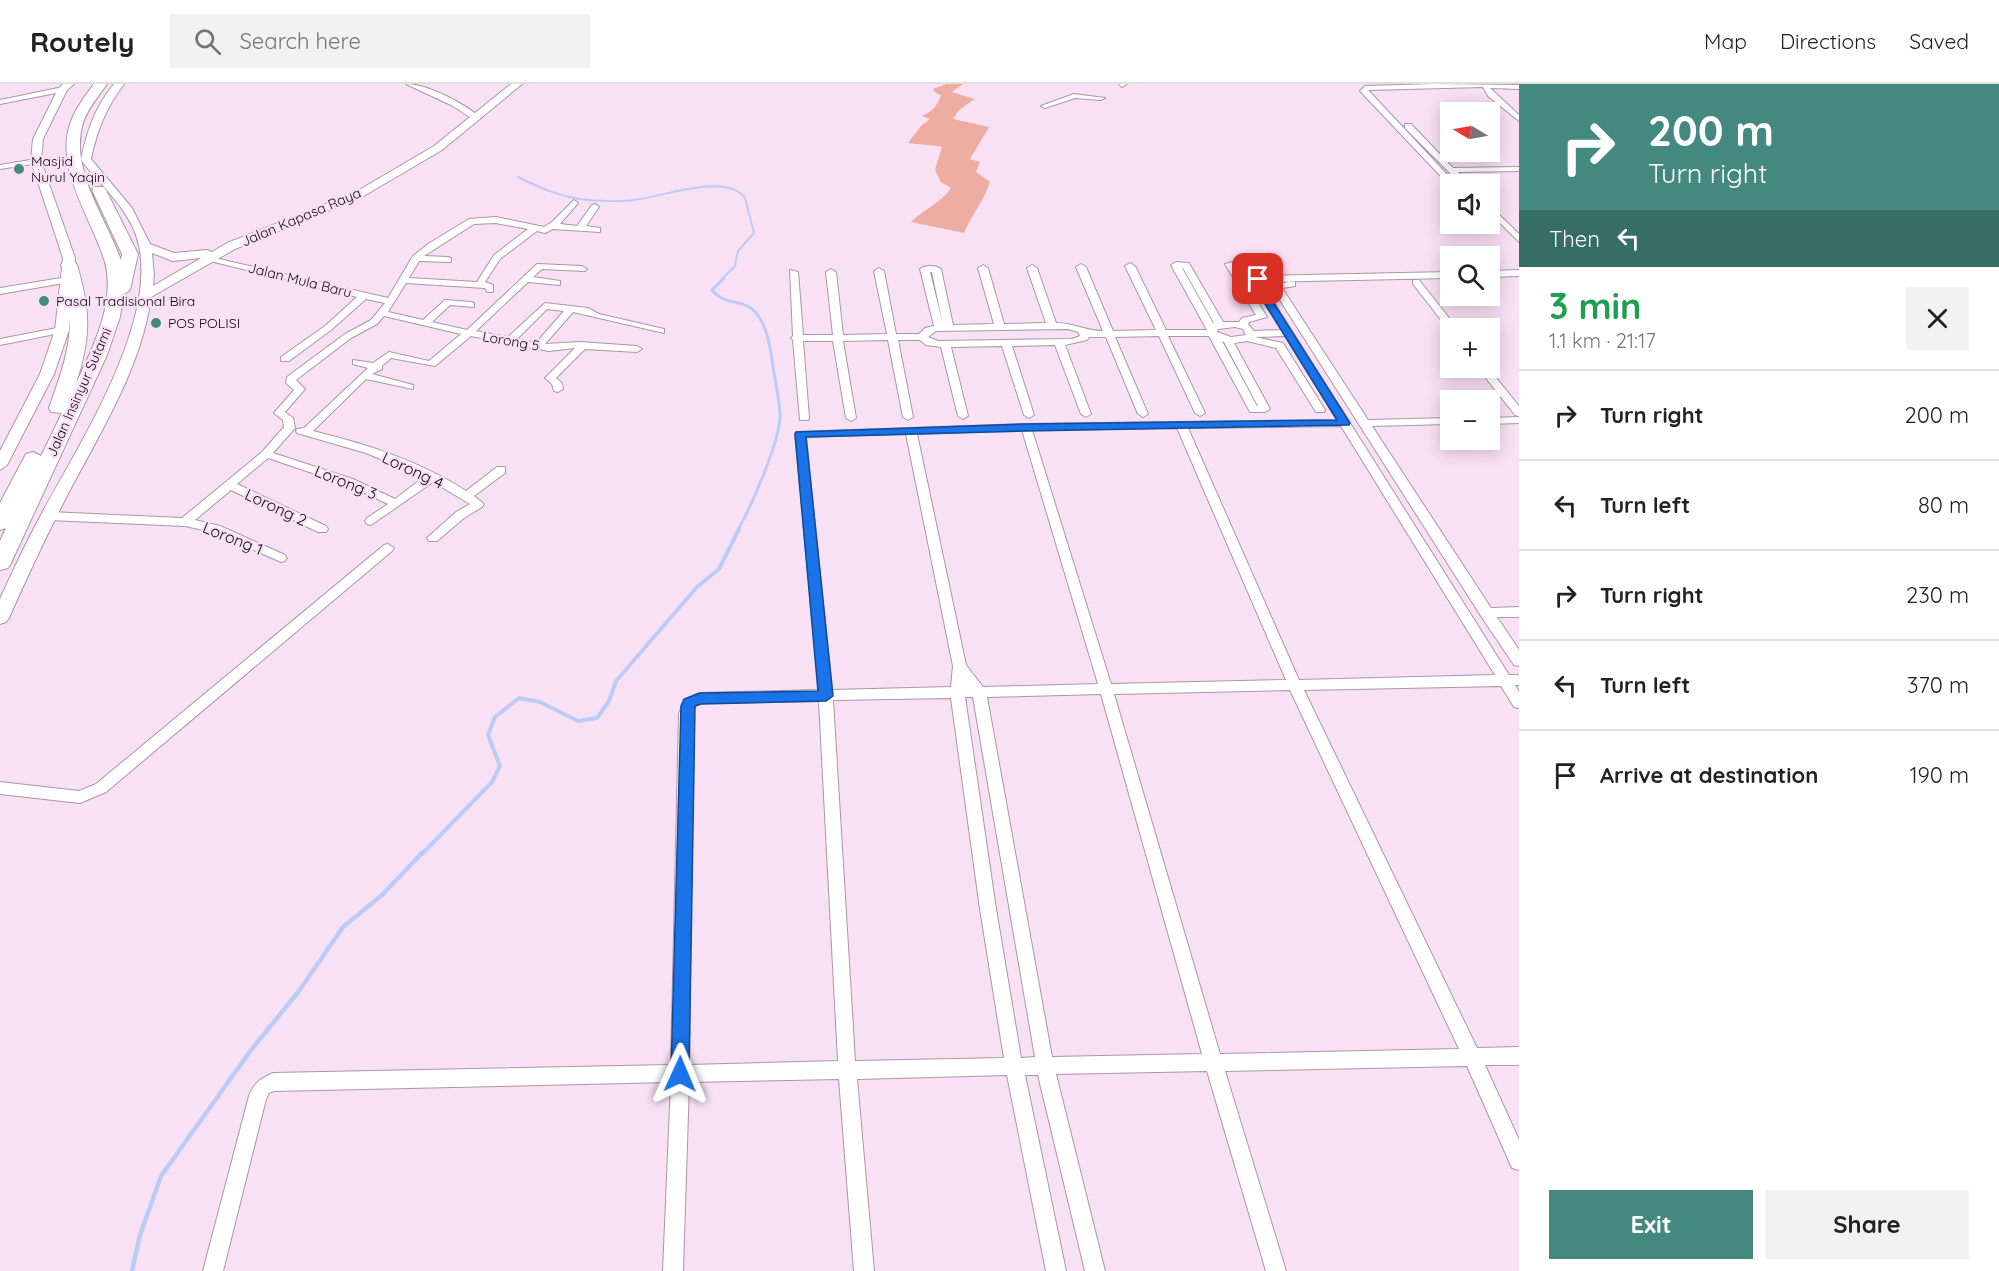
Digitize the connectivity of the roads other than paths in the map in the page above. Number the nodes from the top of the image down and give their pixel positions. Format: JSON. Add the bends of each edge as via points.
{"nodes":[{"id":1,"x":89,"y":84,"type":"edge"},
{"id":2,"x":102,"y":84,"type":"edge"},
{"id":3,"x":119,"y":84,"type":"edge"},
{"id":4,"x":410,"y":84,"type":"edge"},
{"id":5,"x":517,"y":84,"type":"edge"},
{"id":6,"x":1075,"y":85,"type":"edge"},
{"id":7,"x":66,"y":86,"type":"edge"},
{"id":8,"x":1483,"y":87,"type":"edge"},
{"id":9,"x":1519,"y":87,"type":"edge"},
{"id":10,"x":1364,"y":88,"type":"junction"},
{"id":11,"x":1374,"y":90,"type":"junction"},
{"id":12,"x":1076,"y":96,"type":"junction"},
{"id":13,"x":1101,"y":98,"type":"dead end"},
{"id":14,"x":0,"y":102,"type":"edge"},
{"id":15,"x":1045,"y":106,"type":"dead end"},
{"id":16,"x":477,"y":117,"type":"junction"},
{"id":17,"x":1519,"y":119,"type":"edge"},
{"id":18,"x":86,"y":160,"type":"junction"},
{"id":19,"x":36,"y":161,"type":"junction"},
{"id":20,"x":0,"y":167,"type":"edge"},
{"id":21,"x":1519,"y":169,"type":"edge"},
{"id":22,"x":1451,"y":170,"type":"junction"},
{"id":23,"x":1443,"y":174,"type":"edge"},
{"id":24,"x":1455,"y":174,"type":"edge"},
{"id":25,"x":574,"y":203,"type":"dead end"},
{"id":26,"x":595,"y":207,"type":"dead end"},
{"id":27,"x":1500,"y":219,"type":"edge"},
{"id":28,"x":553,"y":226,"type":"junction"},
{"id":29,"x":535,"y":228,"type":"junction"},
{"id":30,"x":580,"y":228,"type":"junction"},
{"id":31,"x":597,"y":230,"type":"dead end"},
{"id":32,"x":1500,"y":232,"type":"edge"},
{"id":33,"x":1519,"y":239,"type":"edge"},
{"id":34,"x":145,"y":246,"type":"junction"},
{"id":35,"x":231,"y":246,"type":"junction"},
{"id":36,"x":1519,"y":251,"type":"edge"},
{"id":37,"x":209,"y":258,"type":"junction"},
{"id":38,"x":416,"y":258,"type":"junction"},
{"id":39,"x":448,"y":260,"type":"dead end"},
{"id":40,"x":1230,"y":264,"type":"dead end"},
{"id":41,"x":1081,"y":267,"type":"dead end"},
{"id":42,"x":1130,"y":267,"type":"dead end"},
{"id":43,"x":983,"y":268,"type":"dead end"},
{"id":44,"x":1032,"y":268,"type":"dead end"},
{"id":45,"x":582,"y":269,"type":"dead end"},
{"id":46,"x":879,"y":271,"type":"dead end"},
{"id":47,"x":68,"y":272,"type":"junction"},
{"id":48,"x":793,"y":272,"type":"dead end"},
{"id":49,"x":831,"y":272,"type":"dead end"},
{"id":50,"x":1519,"y":273,"type":"edge"},
{"id":51,"x":1440,"y":274,"type":"edge"},
{"id":52,"x":1500,"y":274,"type":"edge"},
{"id":53,"x":526,"y":279,"type":"junction"},
{"id":54,"x":402,"y":280,"type":"junction"},
{"id":55,"x":1257,"y":280,"type":"junction"},
{"id":56,"x":1519,"y":281,"type":"edge"},
{"id":57,"x":1416,"y":282,"type":"junction"},
{"id":58,"x":1440,"y":282,"type":"edge"},
{"id":59,"x":1500,"y":282,"type":"edge"},
{"id":60,"x":557,"y":283,"type":"dead end"},
{"id":61,"x":479,"y":285,"type":"junction"},
{"id":62,"x":1276,"y":285,"type":"junction"},
{"id":63,"x":490,"y":290,"type":"dead end"},
{"id":64,"x":0,"y":291,"type":"edge"},
{"id":65,"x":147,"y":294,"type":"junction"},
{"id":66,"x":363,"y":296,"type":"junction"},
{"id":67,"x":391,"y":302,"type":"junction"},
{"id":68,"x":471,"y":305,"type":"dead end"},
{"id":69,"x":571,"y":309,"type":"junction"},
{"id":70,"x":113,"y":311,"type":"junction"},
{"id":71,"x":382,"y":314,"type":"junction"},
{"id":72,"x":1444,"y":318,"type":"edge"},
{"id":73,"x":425,"y":323,"type":"junction"},
{"id":74,"x":1000,"y":327,"type":"junction"},
{"id":75,"x":1052,"y":327,"type":"junction"},
{"id":76,"x":944,"y":328,"type":"junction"},
{"id":77,"x":62,"y":330,"type":"junction"},
{"id":78,"x":662,"y":331,"type":"dead end"},
{"id":79,"x":1214,"y":331,"type":"junction"},
{"id":80,"x":1287,"y":331,"type":"junction"},
{"id":81,"x":1248,"y":332,"type":"junction"},
{"id":82,"x":469,"y":333,"type":"junction"},
{"id":83,"x":1162,"y":333,"type":"junction"},
{"id":84,"x":1085,"y":334,"type":"junction"},
{"id":85,"x":1109,"y":334,"type":"junction"},
{"id":86,"x":922,"y":336,"type":"junction"},
{"id":87,"x":892,"y":337,"type":"junction"},
{"id":88,"x":796,"y":338,"type":"junction"},
{"id":89,"x":838,"y":338,"type":"junction"},
{"id":90,"x":1227,"y":339,"type":"junction"},
{"id":91,"x":510,"y":341,"type":"junction"},
{"id":92,"x":0,"y":342,"type":"edge"},
{"id":93,"x":1059,"y":342,"type":"junction"},
{"id":94,"x":1006,"y":343,"type":"junction"},
{"id":95,"x":945,"y":344,"type":"junction"},
{"id":96,"x":538,"y":346,"type":"junction"},
{"id":97,"x":581,"y":346,"type":"junction"},
{"id":98,"x":637,"y":349,"type":"dead end"},
{"id":99,"x":285,"y":359,"type":"dead end"},
{"id":100,"x":357,"y":362,"type":"dead end"},
{"id":101,"x":431,"y":364,"type":"junction"},
{"id":102,"x":378,"y":367,"type":"junction"},
{"id":103,"x":445,"y":367,"type":"dead end"},
{"id":104,"x":367,"y":376,"type":"junction"},
{"id":105,"x":1491,"y":378,"type":"edge"},
{"id":106,"x":409,"y":387,"type":"dead end"},
{"id":107,"x":558,"y":389,"type":"dead end"},
{"id":108,"x":58,"y":408,"type":"junction"},
{"id":109,"x":1320,"y":410,"type":"dead end"},
{"id":110,"x":1200,"y":413,"type":"dead end"},
{"id":111,"x":1519,"y":413,"type":"edge"},
{"id":112,"x":1086,"y":414,"type":"dead end"},
{"id":113,"x":1143,"y":414,"type":"dead end"},
{"id":114,"x":963,"y":416,"type":"dead end"},
{"id":115,"x":908,"y":417,"type":"dead end"},
{"id":116,"x":804,"y":418,"type":"dead end"},
{"id":117,"x":851,"y":418,"type":"dead end"},
{"id":118,"x":1519,"y":420,"type":"edge"},
{"id":119,"x":1028,"y":421,"type":"junction"},
{"id":120,"x":1440,"y":421,"type":"edge"},
{"id":121,"x":1500,"y":421,"type":"edge"},
{"id":122,"x":1345,"y":423,"type":"junction"},
{"id":123,"x":1364,"y":423,"type":"junction"},
{"id":124,"x":1181,"y":424,"type":"junction"},
{"id":125,"x":290,"y":428,"type":"junction"},
{"id":126,"x":306,"y":432,"type":"junction"},
{"id":127,"x":911,"y":432,"type":"junction"},
{"id":128,"x":266,"y":454,"type":"junction"},
{"id":129,"x":0,"y":465,"type":"edge"},
{"id":130,"x":501,"y":470,"type":"dead end"},
{"id":131,"x":431,"y":478,"type":"junction"},
{"id":132,"x":230,"y":486,"type":"junction"},
{"id":133,"x":467,"y":496,"type":"junction"},
{"id":134,"x":396,"y":504,"type":"junction"},
{"id":135,"x":49,"y":516,"type":"junction"},
{"id":136,"x":371,"y":521,"type":"dead end"},
{"id":137,"x":185,"y":522,"type":"junction"},
{"id":138,"x":0,"y":523,"type":"edge"},
{"id":139,"x":322,"y":529,"type":"dead end"},
{"id":140,"x":433,"y":538,"type":"dead end"},
{"id":141,"x":388,"y":548,"type":"dead end"},
{"id":142,"x":281,"y":558,"type":"dead end"},
{"id":143,"x":0,"y":563,"type":"edge"},
{"id":144,"x":1519,"y":612,"type":"edge"},
{"id":145,"x":1486,"y":613,"type":"junction"},
{"id":146,"x":0,"y":618,"type":"edge"},
{"id":147,"x":1519,"y":661,"type":"edge"},
{"id":148,"x":960,"y":666,"type":"junction"},
{"id":149,"x":1512,"y":680,"type":"edge"},
{"id":150,"x":1295,"y":686,"type":"junction"},
{"id":151,"x":1106,"y":689,"type":"junction"},
{"id":152,"x":979,"y":691,"type":"junction"},
{"id":153,"x":957,"y":692,"type":"junction"},
{"id":154,"x":826,"y":696,"type":"junction"},
{"id":155,"x":1519,"y":703,"type":"edge"},
{"id":156,"x":0,"y":788,"type":"edge"},
{"id":157,"x":1519,"y":1056,"type":"edge"},
{"id":158,"x":1472,"y":1057,"type":"junction"},
{"id":159,"x":1214,"y":1062,"type":"junction"},
{"id":160,"x":1045,"y":1065,"type":"junction"},
{"id":161,"x":1014,"y":1066,"type":"junction"},
{"id":162,"x":847,"y":1070,"type":"junction"},
{"id":163,"x":680,"y":1074,"type":"junction"},
{"id":164,"x":1519,"y":1161,"type":"edge"},
{"id":165,"x":213,"y":1271,"type":"edge"},
{"id":166,"x":673,"y":1271,"type":"edge"},
{"id":167,"x":864,"y":1271,"type":"edge"},
{"id":168,"x":1056,"y":1271,"type":"edge"},
{"id":169,"x":1095,"y":1271,"type":"edge"},
{"id":170,"x":1276,"y":1271,"type":"edge"}],
"edges":[{"from":1,"to":108,"type":"highway","name":"Jalan Insinyur Sutami","via":[[63,120],[57,142],[61,170],[93,244],[100,275],[98,305],[93,330]]},
{"from":2,"to":70,"type":"highway","name":"Jalan Insinyur Sutami","via":[[86,101],[72,139],[75,167],[116,275]]},
{"from":3,"to":18,"type":"street","via":[[96,116]]},
{"from":4,"to":16,"type":"street"},
{"from":5,"to":16,"type":"street","name":"Jalan Kapasa Raya"},
{"from":6,"to":12,"type":"street"},
{"from":7,"to":14,"type":"street"},
{"from":7,"to":19,"type":"street","via":[[38,139]]},
{"from":8,"to":9,"type":"street"},
{"from":8,"to":10,"type":"street"},
{"from":8,"to":11,"type":"street"},
{"from":8,"to":17,"type":"street"},
{"from":10,"to":11,"type":"street"},
{"from":10,"to":23,"type":"street"},
{"from":11,"to":22,"type":"street"},
{"from":12,"to":13,"type":"street"},
{"from":12,"to":15,"type":"street"},
{"from":16,"to":35,"type":"street","name":"Jalan Kapasa Raya","via":[[438,148],[370,188],[331,208]]},
{"from":18,"to":34,"type":"street","via":[[132,219]]},
{"from":18,"to":70,"type":"highway","via":[[130,254],[128,272]]},
{"from":19,"to":20,"type":"street"},
{"from":19,"to":47,"type":"street"},
{"from":21,"to":22,"type":"street"},
{"from":22,"to":24,"type":"street"},
{"from":25,"to":28,"type":"street"},
{"from":26,"to":30,"type":"street"},
{"from":27,"to":33,"type":"street"},
{"from":28,"to":29,"type":"street","via":[[543,231]]},
{"from":28,"to":30,"type":"street"},
{"from":29,"to":38,"type":"street","via":[[475,219]]},
{"from":29,"to":61,"type":"street","via":[[497,257]]},
{"from":30,"to":31,"type":"street"},
{"from":32,"to":36,"type":"street"},
{"from":34,"to":35,"type":"street","name":"Jalan Kapasa Raya","via":[[161,254],[184,257]]},
{"from":34,"to":65,"type":"street"},
{"from":35,"to":37,"type":"street","name":"Jalan Kapasa Raya"},
{"from":37,"to":65,"type":"street","name":"Jalan Kapasa Raya"},
{"from":37,"to":66,"type":"street","name":"Jalan Mula Baru"},
{"from":38,"to":39,"type":"street"},
{"from":38,"to":54,"type":"street"},
{"from":40,"to":81,"type":"street","via":[[1262,317],[1245,320]]},
{"from":41,"to":85,"type":"street"},
{"from":42,"to":83,"type":"street"},
{"from":43,"to":74,"type":"street"},
{"from":44,"to":75,"type":"street"},
{"from":45,"to":53,"type":"street","via":[[542,265]]},
{"from":46,"to":87,"type":"street"},
{"from":47,"to":64,"type":"street"},
{"from":47,"to":77,"type":"street"},
{"from":47,"to":108,"type":"highway","via":[[75,284],[80,330]]},
{"from":48,"to":88,"type":"street"},
{"from":49,"to":89,"type":"street"},
{"from":50,"to":52,"type":"street"},
{"from":51,"to":55,"type":"street"},
{"from":53,"to":60,"type":"street"},
{"from":53,"to":82,"type":"street"},
{"from":54,"to":61,"type":"street"},
{"from":54,"to":67,"type":"street"},
{"from":55,"to":62,"type":"street"},
{"from":55,"to":80,"type":"street"},
{"from":56,"to":59,"type":"street"},
{"from":57,"to":58,"type":"street"},
{"from":57,"to":62,"type":"street"},
{"from":57,"to":72,"type":"street"},
{"from":61,"to":63,"type":"street","via":[[489,286]]},
{"from":62,"to":123,"type":"street"},
{"from":65,"to":135,"type":"street","via":[[132,346],[92,435]]},
{"from":66,"to":67,"type":"street","name":"Jalan Mula Baru"},
{"from":66,"to":99,"type":"street"},
{"from":67,"to":71,"type":"street"},
{"from":68,"to":73,"type":"street","via":[[448,302]]},
{"from":69,"to":78,"type":"street"},
{"from":69,"to":91,"type":"street","via":[[544,306]]},
{"from":69,"to":96,"type":"street"},
{"from":70,"to":143,"type":"highway","name":"Jalan Insinyur Sutami","via":[[99,352]]},
{"from":71,"to":73,"type":"street","name":"Lorong 5"},
{"from":71,"to":125,"type":"street","via":[[291,379],[300,388],[279,413],[288,418]]},
{"from":73,"to":82,"type":"street","name":"Lorong 5"},
{"from":74,"to":75,"type":"street"},
{"from":74,"to":76,"type":"street"},
{"from":75,"to":84,"type":"street","via":[[1076,328]]},
{"from":76,"to":76,"type":"street","via":[[925,269],[936,269]]},
{"from":76,"to":86,"type":"street","via":[[928,330]]},
{"from":77,"to":92,"type":"street"},
{"from":77,"to":129,"type":"street","via":[[36,398]]},
{"from":79,"to":79,"type":"street","via":[[1176,265],[1186,265]]},
{"from":79,"to":81,"type":"street"},
{"from":79,"to":83,"type":"street"},
{"from":79,"to":90,"type":"street"},
{"from":79,"to":90,"type":"street","via":[[1254,410],[1265,409]]},
{"from":80,"to":81,"type":"street"},
{"from":80,"to":122,"type":"street"},
{"from":81,"to":90,"type":"street"},
{"from":81,"to":109,"type":"street","via":[[1261,343],[1279,345]]},
{"from":82,"to":91,"type":"street","name":"Lorong 5"},
{"from":82,"to":101,"type":"street"},
{"from":83,"to":85,"type":"street"},
{"from":83,"to":110,"type":"street"},
{"from":84,"to":85,"type":"street"},
{"from":84,"to":93,"type":"street","via":[[1079,341]]},
{"from":85,"to":113,"type":"street"},
{"from":86,"to":87,"type":"street"},
{"from":86,"to":95,"type":"street","via":[[930,343]]},
{"from":87,"to":89,"type":"street"},
{"from":87,"to":115,"type":"street"},
{"from":88,"to":89,"type":"street"},
{"from":88,"to":116,"type":"street"},
{"from":89,"to":117,"type":"street"},
{"from":91,"to":96,"type":"street","name":"Lorong 5"},
{"from":93,"to":94,"type":"street"},
{"from":93,"to":112,"type":"street"},
{"from":94,"to":95,"type":"street"},
{"from":94,"to":119,"type":"street"},
{"from":95,"to":114,"type":"street"},
{"from":96,"to":97,"type":"street","name":"Lorong 5"},
{"from":97,"to":98,"type":"street"},
{"from":97,"to":107,"type":"street","name":"Lorong 5","via":[[550,377]]},
{"from":100,"to":102,"type":"street"},
{"from":101,"to":102,"type":"street","via":[[391,354]]},
{"from":101,"to":103,"type":"street"},
{"from":102,"to":104,"type":"street"},
{"from":104,"to":106,"type":"street"},
{"from":104,"to":126,"type":"street"},
{"from":105,"to":111,"type":"street"},
{"from":108,"to":138,"type":"highway","name":"Jalan Insinyur Sutami"},
{"from":118,"to":121,"type":"street"},
{"from":119,"to":124,"type":"street"},
{"from":119,"to":127,"type":"street"},
{"from":119,"to":151,"type":"street"},
{"from":120,"to":123,"type":"street"},
{"from":122,"to":124,"type":"street"},
{"from":122,"to":149,"type":"street"},
{"from":123,"to":145,"type":"street"},
{"from":124,"to":150,"type":"street"},
{"from":125,"to":126,"type":"street","name":"Lorong 4"},
{"from":125,"to":128,"type":"street"},
{"from":126,"to":131,"type":"street","name":"Lorong 4","via":[[350,442]]},
{"from":127,"to":148,"type":"street"},
{"from":127,"to":154,"type":"street","via":[[800,436]]},
{"from":128,"to":132,"type":"street"},
{"from":128,"to":134,"type":"street","name":"Lorong 3"},
{"from":130,"to":133,"type":"street"},
{"from":131,"to":133,"type":"street","name":"Lorong 4"},
{"from":131,"to":134,"type":"street"},
{"from":132,"to":137,"type":"street"},
{"from":132,"to":139,"type":"street","name":"Lorong 2"},
{"from":133,"to":140,"type":"street","name":"Lorong 4","via":[[482,501]]},
{"from":134,"to":136,"type":"street","name":"Lorong 3"},
{"from":135,"to":137,"type":"street","name":"Lorong 1"},
{"from":135,"to":146,"type":"street"},
{"from":137,"to":142,"type":"street","name":"Lorong 1","via":[[216,529]]},
{"from":141,"to":156,"type":"street","via":[[100,788],[80,797]]},
{"from":144,"to":145,"type":"street"},
{"from":145,"to":147,"type":"street"},
{"from":148,"to":152,"type":"street"},
{"from":148,"to":153,"type":"street"},
{"from":149,"to":150,"type":"street"},
{"from":149,"to":155,"type":"street"},
{"from":150,"to":151,"type":"street"},
{"from":150,"to":158,"type":"street"},
{"from":151,"to":152,"type":"street"},
{"from":151,"to":159,"type":"street"},
{"from":152,"to":153,"type":"street"},
{"from":152,"to":160,"type":"street"},
{"from":153,"to":154,"type":"street"},
{"from":153,"to":161,"type":"street"},
{"from":154,"to":162,"type":"street"},
{"from":154,"to":163,"type":"street","via":[[700,698],[689,703]]},
{"from":157,"to":158,"type":"street"},
{"from":158,"to":159,"type":"street"},
{"from":158,"to":164,"type":"street"},
{"from":159,"to":160,"type":"street"},
{"from":159,"to":170,"type":"street"},
{"from":160,"to":161,"type":"street"},
{"from":160,"to":169,"type":"street"},
{"from":161,"to":162,"type":"street"},
{"from":161,"to":168,"type":"street"},
{"from":162,"to":163,"type":"street"},
{"from":162,"to":167,"type":"street"},
{"from":163,"to":165,"type":"street","via":[[273,1082],[263,1087],[258,1096]]},
{"from":163,"to":166,"type":"street"}]}
